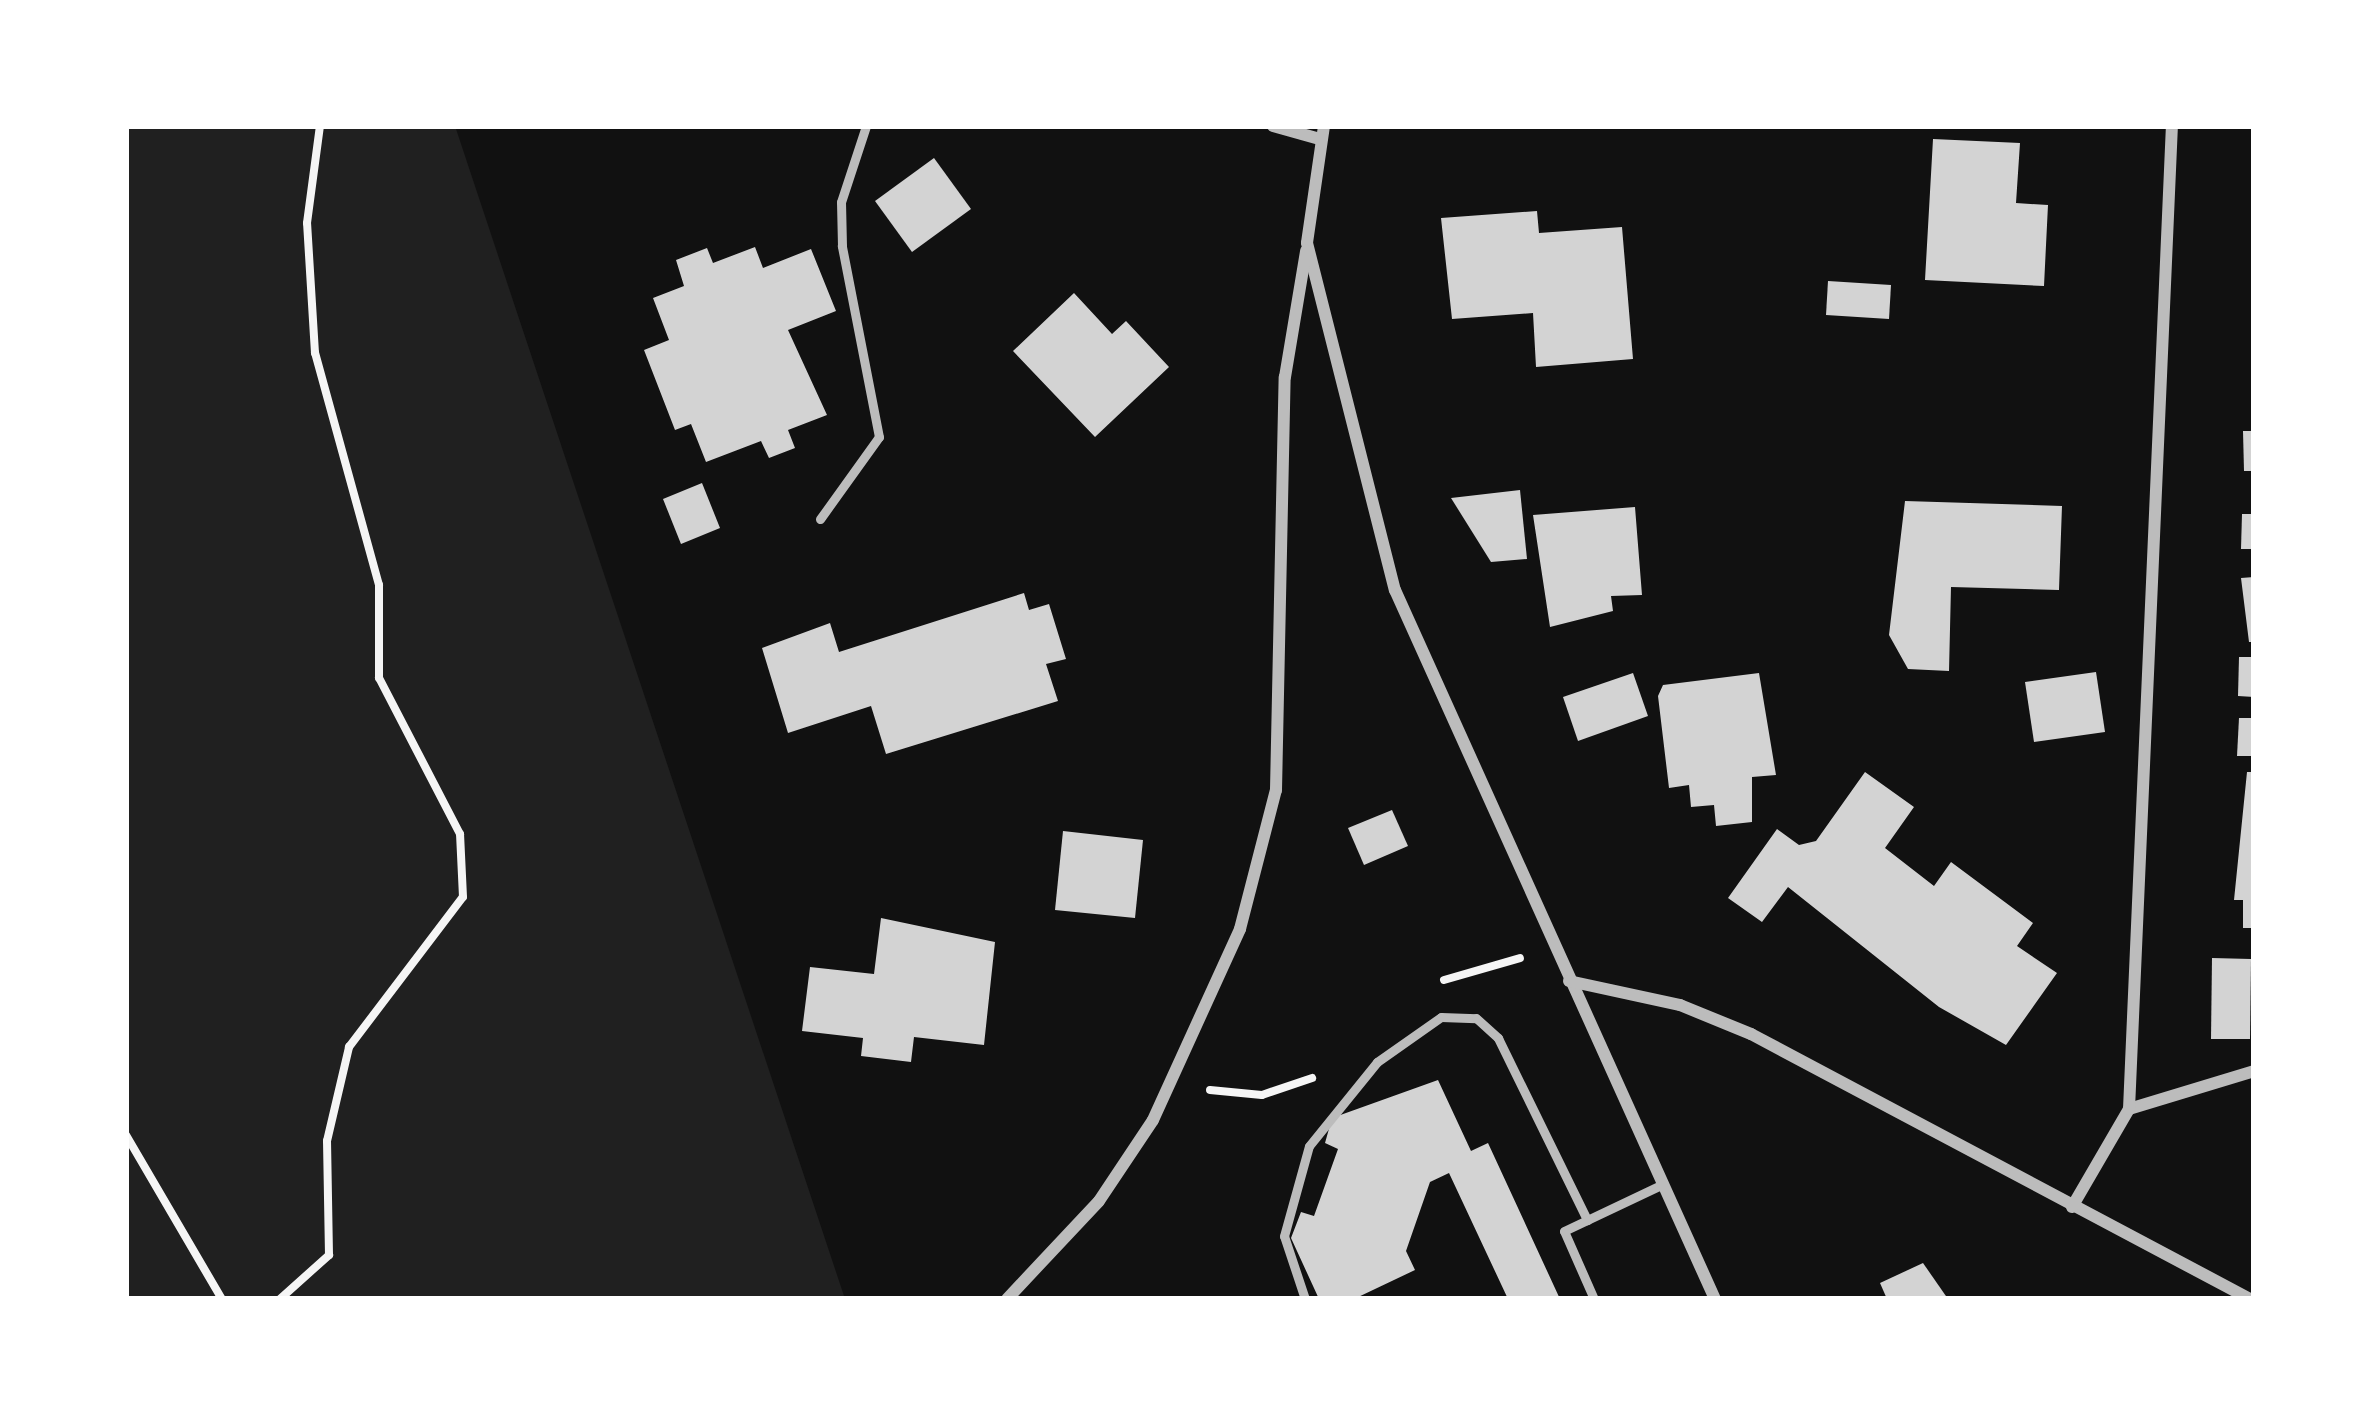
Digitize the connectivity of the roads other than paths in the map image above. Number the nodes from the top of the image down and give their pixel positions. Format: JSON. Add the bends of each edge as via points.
{"nodes":[{"id":1,"x":866,"y":126,"type":"edge"},
{"id":2,"x":1273,"y":126,"type":"edge"},
{"id":3,"x":2172,"y":126,"type":"edge"},
{"id":4,"x":1322,"y":133,"type":"edge"},
{"id":5,"x":1307,"y":244,"type":"junction"},
{"id":6,"x":820,"y":519,"type":"dead end"},
{"id":7,"x":1569,"y":982,"type":"junction"},
{"id":8,"x":2254,"y":1071,"type":"edge"},
{"id":9,"x":2129,"y":1109,"type":"junction"},
{"id":10,"x":1663,"y":1184,"type":"junction"},
{"id":11,"x":2072,"y":1207,"type":"junction"},
{"id":12,"x":1587,"y":1220,"type":"junction"},
{"id":13,"x":1007,"y":1299,"type":"edge"},
{"id":14,"x":1305,"y":1299,"type":"edge"},
{"id":15,"x":1594,"y":1299,"type":"edge"},
{"id":16,"x":1715,"y":1299,"type":"edge"},
{"id":17,"x":2250,"y":1299,"type":"edge"}],
"edges":[{"from":1,"to":6,"type":"lane","via":[[842,202],[842,245],[879,437]]},
{"from":2,"to":4,"type":"street"},
{"from":3,"to":9,"type":"street"},
{"from":4,"to":5,"type":"street"},
{"from":5,"to":7,"type":"street","via":[[1395,590]]},
{"from":5,"to":13,"type":"street","via":[[1285,377],[1276,790],[1240,929],[1153,1120],[1099,1202]]},
{"from":7,"to":10,"type":"street"},
{"from":7,"to":11,"type":"street","via":[[1680,1005],[1751,1034]]},
{"from":8,"to":9,"type":"street"},
{"from":9,"to":11,"type":"street"},
{"from":10,"to":12,"type":"lane"},
{"from":10,"to":16,"type":"street"},
{"from":11,"to":17,"type":"street"},
{"from":12,"to":14,"type":"lane","via":[[1498,1038],[1476,1018],[1441,1017],[1377,1062],[1310,1146],[1284,1236]]},
{"from":12,"to":15,"type":"lane","via":[[1564,1232]]}]}
